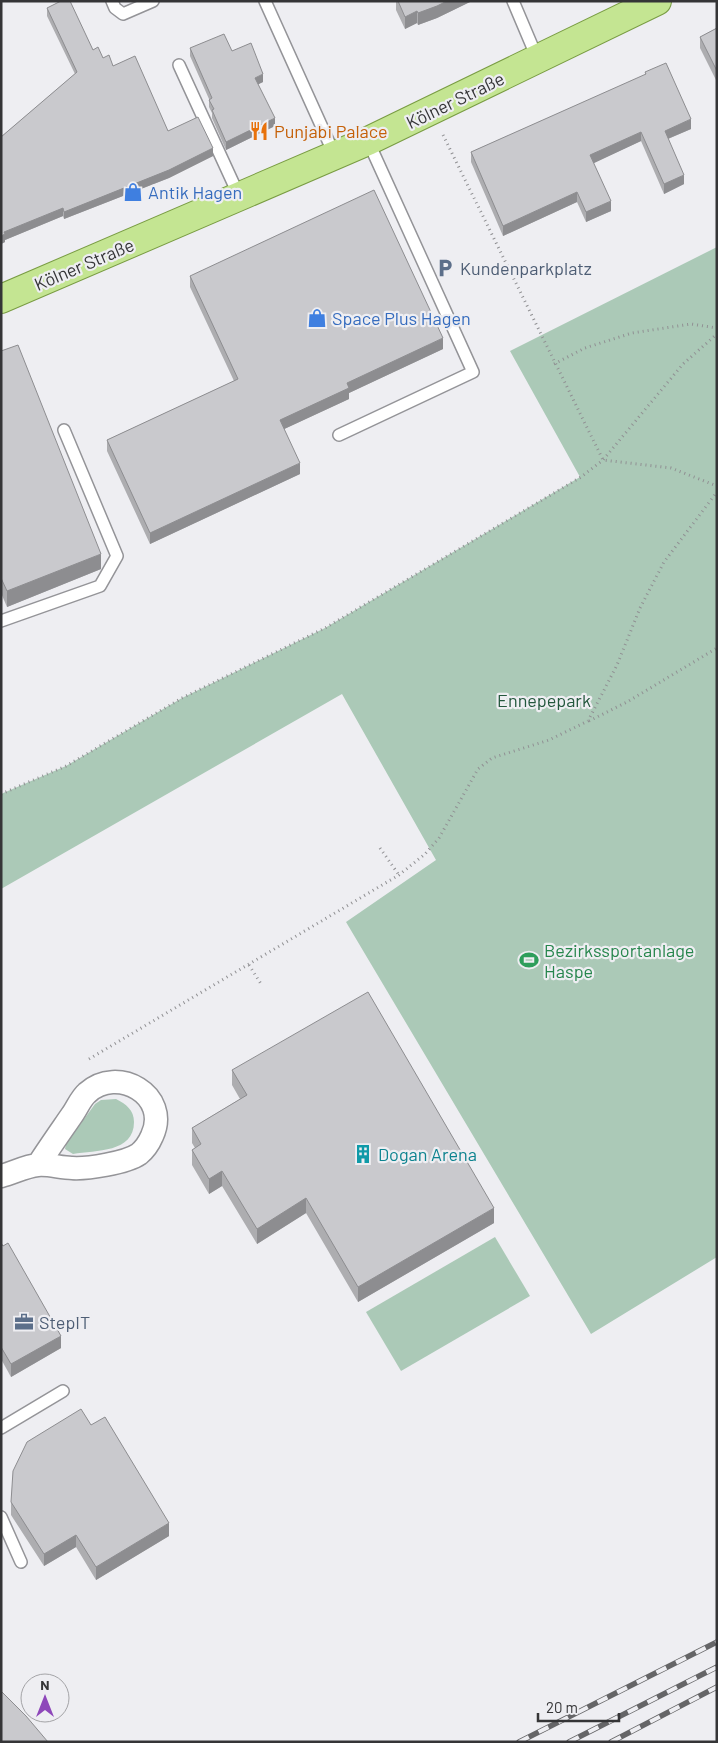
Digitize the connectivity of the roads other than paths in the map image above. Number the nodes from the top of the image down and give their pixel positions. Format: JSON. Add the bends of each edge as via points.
{"nodes":[{"id":1,"x":112,"y":1,"type":"edge"},
{"id":2,"x":153,"y":1,"type":"edge"},
{"id":3,"x":265,"y":1,"type":"edge"},
{"id":4,"x":513,"y":1,"type":"edge"},
{"id":5,"x":657,"y":1,"type":"edge"},
{"id":6,"x":628,"y":8,"type":"edge"},
{"id":7,"x":538,"y":60,"type":"junction"},
{"id":8,"x":179,"y":65,"type":"dead end"},
{"id":9,"x":368,"y":141,"type":"junction"},
{"id":10,"x":335,"y":156,"type":"junction"},
{"id":11,"x":240,"y":198,"type":"junction"},
{"id":12,"x":1,"y":299,"type":"edge"},
{"id":13,"x":64,"y":430,"type":"dead end"},
{"id":14,"x":339,"y":435,"type":"dead end"},
{"id":15,"x":1,"y":620,"type":"edge"},
{"id":16,"x":38,"y":1165,"type":"junction"},
{"id":17,"x":1,"y":1176,"type":"edge"},
{"id":18,"x":63,"y":1391,"type":"dead end"},
{"id":19,"x":1,"y":1428,"type":"edge"},
{"id":20,"x":1,"y":1517,"type":"edge"},
{"id":21,"x":21,"y":1562,"type":"dead end"}],
"edges":[{"from":1,"to":2,"type":"lane","via":[[123,14]]},
{"from":3,"to":10,"type":"lane"},
{"from":4,"to":7,"type":"lane"},
{"from":5,"to":6,"type":"main road","name":"Kölner Straße"},
{"from":6,"to":7,"type":"main road","name":"Kölner Straße"},
{"from":7,"to":9,"type":"main road","name":"Kölner Straße"},
{"from":8,"to":11,"type":"lane"},
{"from":9,"to":10,"type":"main road","name":"Kölner Straße"},
{"from":9,"to":14,"type":"lane","via":[[473,372]]},
{"from":10,"to":11,"type":"main road","name":"Kölner Straße"},
{"from":11,"to":12,"type":"main road","name":"Kölner Straße"},
{"from":13,"to":15,"type":"lane","via":[[116,556],[100,586]]},
{"from":16,"to":16,"type":"street","via":[[74,1168],[122,1161],[138,1154],[148,1145],[154,1131],[157,1115],[154,1104],[132,1085],[101,1084],[86,1093]]},
{"from":16,"to":17,"type":"street"},
{"from":18,"to":19,"type":"lane"},
{"from":20,"to":21,"type":"lane"}]}
